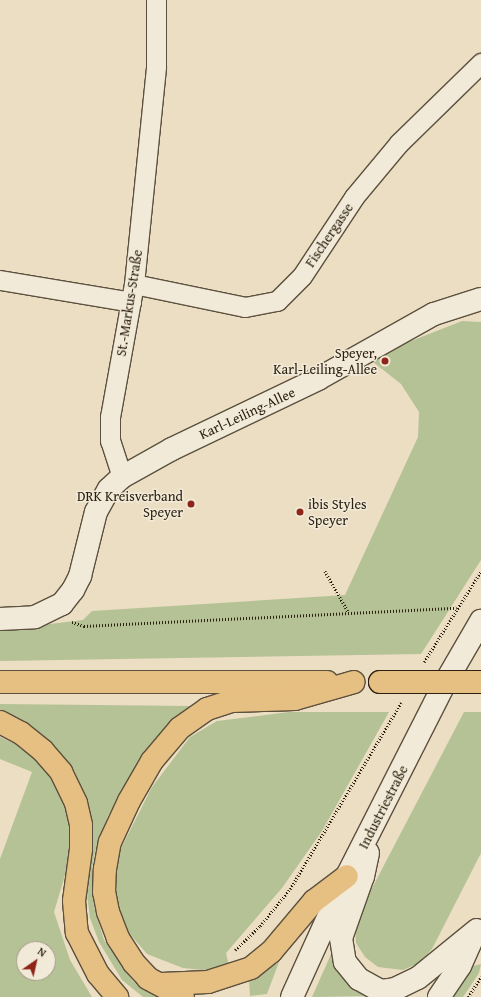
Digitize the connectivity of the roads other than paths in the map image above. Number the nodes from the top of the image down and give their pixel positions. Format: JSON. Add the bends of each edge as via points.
{"nodes":[{"id":1,"x":156,"y":0,"type":"edge"},
{"id":2,"x":481,"y":63,"type":"edge"},
{"id":3,"x":0,"y":280,"type":"edge"},
{"id":4,"x":132,"y":293,"type":"junction"},
{"id":5,"x":481,"y":299,"type":"edge"},
{"id":6,"x":122,"y":476,"type":"junction"},
{"id":7,"x":0,"y":619,"type":"edge"},
{"id":8,"x":481,"y":621,"type":"edge"},
{"id":9,"x":0,"y":682,"type":"edge"},
{"id":10,"x":354,"y":682,"type":"junction"},
{"id":11,"x":481,"y":682,"type":"edge"},
{"id":12,"x":0,"y":722,"type":"edge"},
{"id":13,"x":368,"y":835,"type":"junction"},
{"id":14,"x":347,"y":876,"type":"junction"},
{"id":15,"x":479,"y":926,"type":"edge"},
{"id":16,"x":157,"y":984,"type":"junction"},
{"id":17,"x":117,"y":997,"type":"edge"},
{"id":18,"x":183,"y":997,"type":"edge"},
{"id":19,"x":292,"y":997,"type":"edge"},
{"id":20,"x":439,"y":997,"type":"edge"}],
"edges":[{"from":1,"to":4,"type":"street","name":"St.-Markus-Straße","via":[[156,66]]},
{"from":2,"to":4,"type":"street","name":"Fischergasse","via":[[399,143],[372,175],[302,276],[281,298],[268,304],[245,307]]},
{"from":3,"to":4,"type":"street","name":"Fischergasse"},
{"from":4,"to":6,"type":"street","name":"St.-Markus-Straße","via":[[110,417],[110,441]]},
{"from":5,"to":6,"type":"street","name":"Karl-Leiling-Allee","via":[[434,314],[318,380],[172,449]]},
{"from":6,"to":7,"type":"street","via":[[109,489],[96,512],[74,590],[62,604],[47,614]]},
{"from":8,"to":13,"type":"street","name":"Industriestraße","via":[[445,683]]},
{"from":9,"to":10,"type":"main road"},
{"from":10,"to":11,"type":"main road","bridge":true},
{"from":10,"to":16,"type":"main road","via":[[294,699],[231,701],[207,709],[180,728],[152,761],[110,842],[104,869],[104,892],[118,938],[134,963]]},
{"from":12,"to":17,"type":"main road","via":[[21,732],[43,751],[61,772],[76,803],[81,825],[81,849],[74,901],[77,933],[98,974]]},
{"from":13,"to":14,"type":"street","name":"Industriestraße"},
{"from":13,"to":15,"type":"street","via":[[368,852],[363,876],[340,945],[345,962],[359,978],[382,991],[395,989],[418,978]]},
{"from":14,"to":16,"type":"main road","via":[[314,901],[270,952],[240,973],[208,982]]},
{"from":14,"to":19,"type":"street","name":"Industriestraße"},
{"from":15,"to":20,"type":"street","via":[[460,966]]},
{"from":16,"to":18,"type":"main road"}]}
